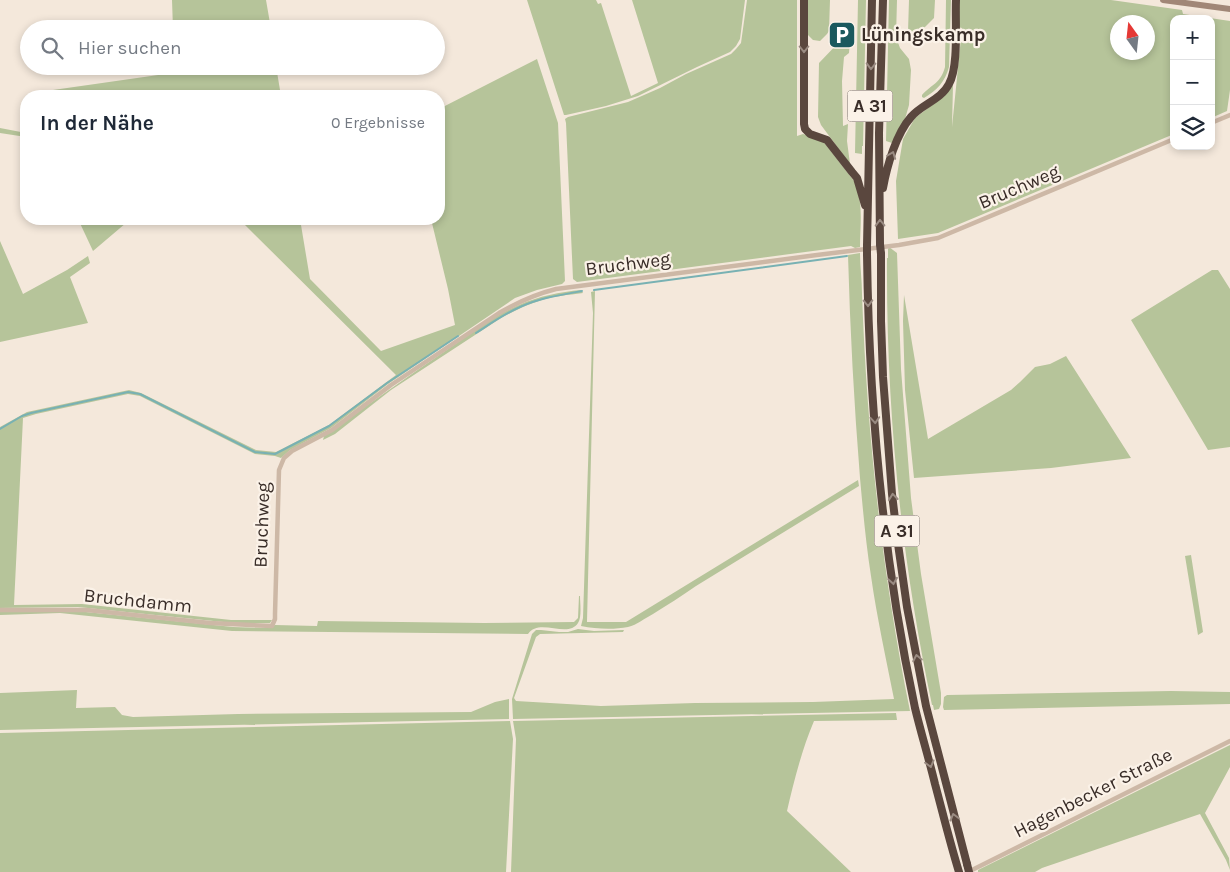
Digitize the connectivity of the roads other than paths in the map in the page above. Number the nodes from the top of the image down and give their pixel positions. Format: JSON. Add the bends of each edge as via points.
{"nodes":[{"id":1,"x":804,"y":0,"type":"edge"},
{"id":2,"x":872,"y":0,"type":"edge"},
{"id":3,"x":882,"y":0,"type":"edge"},
{"id":4,"x":956,"y":0,"type":"edge"},
{"id":5,"x":1163,"y":0,"type":"edge"},
{"id":6,"x":1230,"y":9,"type":"edge"},
{"id":7,"x":1230,"y":115,"type":"edge"},
{"id":8,"x":1215,"y":121,"type":"edge"},
{"id":9,"x":1170,"y":141,"type":"edge"},
{"id":10,"x":880,"y":202,"type":"junction"},
{"id":11,"x":868,"y":212,"type":"junction"},
{"id":12,"x":0,"y":610,"type":"edge"},
{"id":13,"x":272,"y":626,"type":"joint"},
{"id":14,"x":1230,"y":742,"type":"edge"},
{"id":15,"x":968,"y":869,"type":"edge"},
{"id":16,"x":958,"y":870,"type":"edge"}],
"edges":[{"from":1,"to":11,"type":"highway","one_way":true,"via":[[805,129],[827,140],[857,178]]},
{"from":2,"to":11,"type":"highway","number":"A 31","one_way":true},
{"from":3,"to":10,"type":"highway","number":"A 31"},
{"from":10,"to":4,"type":"highway","one_way":true,"via":[[887,168],[904,128],[915,113],[942,94],[952,78]]},
{"from":5,"to":6,"type":"main road"},
{"from":7,"to":8,"type":"street"},
{"from":9,"to":13,"type":"street","name":"Bruchweg","via":[[938,238],[899,246],[556,289],[517,303],[391,385],[332,430],[284,458],[279,470],[275,619]]},
{"from":15,"to":10,"type":"highway","number":"A 31","one_way":true,"bridge":true,"via":[[928,717],[892,494],[880,321]]},
{"from":11,"to":16,"type":"highway","number":"A 31","one_way":true,"via":[[868,322],[885,528],[917,717]]},
{"from":12,"to":13,"type":"street","name":"Bruchdamm","via":[[88,610]]},
{"from":14,"to":15,"type":"street","name":"Hagenbecker Straße"}]}
